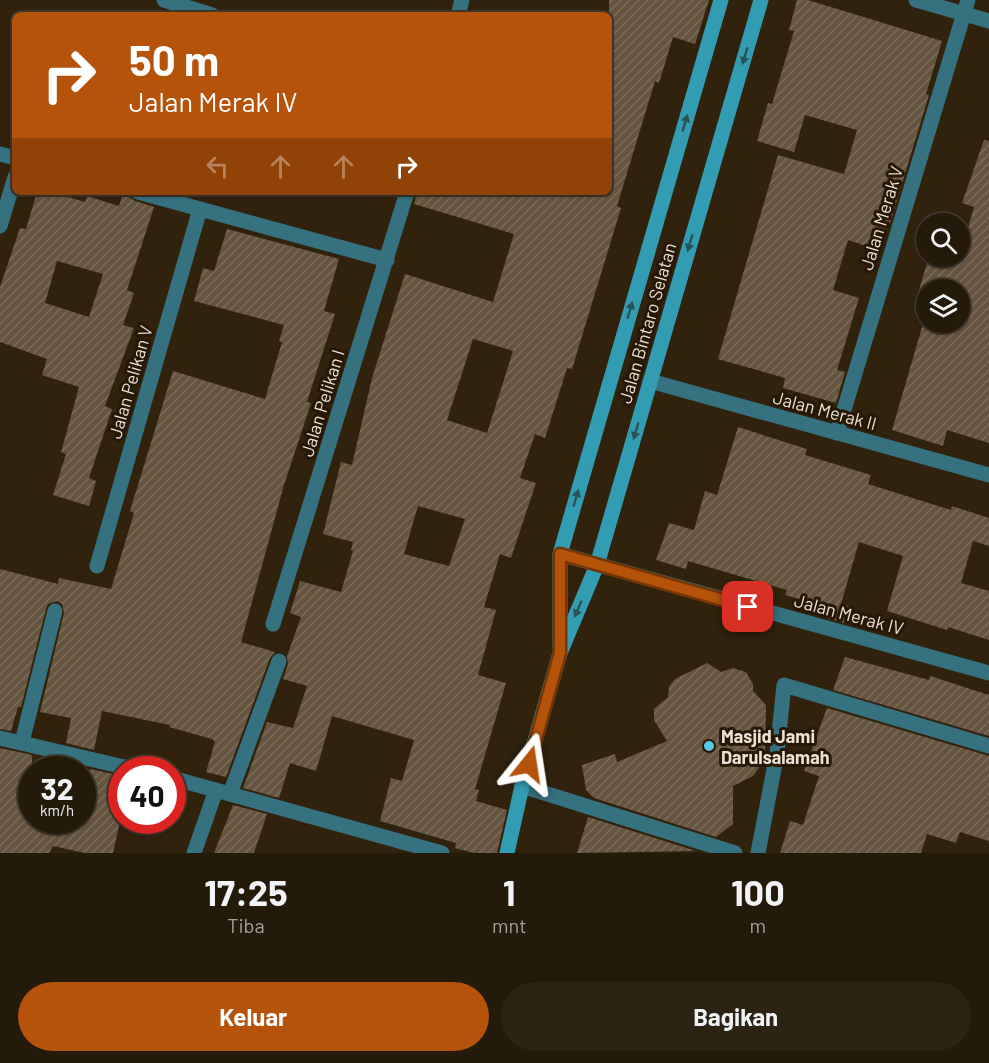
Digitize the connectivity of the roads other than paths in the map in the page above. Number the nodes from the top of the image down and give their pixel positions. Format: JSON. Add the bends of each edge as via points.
{"nodes":[{"id":1,"x":164,"y":0,"type":"edge"},
{"id":2,"x":721,"y":0,"type":"edge"},
{"id":3,"x":761,"y":0,"type":"edge"},
{"id":4,"x":916,"y":0,"type":"edge"},
{"id":5,"x":966,"y":7,"type":"edge"},
{"id":6,"x":202,"y":12,"type":"edge"},
{"id":7,"x":989,"y":21,"type":"edge"},
{"id":8,"x":12,"y":187,"type":"edge"},
{"id":9,"x":149,"y":195,"type":"edge"},
{"id":10,"x":406,"y":195,"type":"edge"},
{"id":11,"x":200,"y":209,"type":"junction"},
{"id":12,"x":0,"y":226,"type":"edge"},
{"id":13,"x":387,"y":260,"type":"junction"},
{"id":14,"x":650,"y":381,"type":"junction"},
{"id":15,"x":837,"y":433,"type":"junction"},
{"id":16,"x":989,"y":475,"type":"edge"},
{"id":17,"x":560,"y":554,"type":"junction"},
{"id":18,"x":597,"y":565,"type":"junction"},
{"id":19,"x":97,"y":566,"type":"dead end"},
{"id":20,"x":55,"y":611,"type":"dead end"},
{"id":21,"x":273,"y":624,"type":"dead end"},
{"id":22,"x":560,"y":653,"type":"junction"},
{"id":23,"x":279,"y":661,"type":"dead end"},
{"id":24,"x":989,"y":673,"type":"edge"},
{"id":25,"x":0,"y":738,"type":"edge"},
{"id":26,"x":22,"y":742,"type":"junction"},
{"id":27,"x":989,"y":746,"type":"edge"},
{"id":28,"x":108,"y":763,"type":"edge"},
{"id":29,"x":186,"y":782,"type":"edge"},
{"id":30,"x":522,"y":786,"type":"junction"},
{"id":31,"x":223,"y":792,"type":"junction"},
{"id":32,"x":194,"y":853,"type":"edge"},
{"id":33,"x":442,"y":853,"type":"edge"},
{"id":34,"x":507,"y":853,"type":"edge"},
{"id":35,"x":735,"y":853,"type":"edge"},
{"id":36,"x":758,"y":853,"type":"edge"}],
"edges":[{"from":1,"to":6,"type":"street"},
{"from":17,"to":2,"type":"street","name":"Jalan Bintaro Selatan","one_way":true},
{"from":3,"to":14,"type":"street","name":"Jalan Bintaro Selatan","one_way":true},
{"from":4,"to":5,"type":"street"},
{"from":5,"to":7,"type":"street"},
{"from":5,"to":15,"type":"street","name":"Jalan Merak V"},
{"from":8,"to":12,"type":"street"},
{"from":9,"to":11,"type":"street"},
{"from":10,"to":13,"type":"street","name":"Jalan Pelikan I"},
{"from":11,"to":13,"type":"street"},
{"from":11,"to":19,"type":"street","name":"Jalan Pelikan V"},
{"from":13,"to":21,"type":"street","name":"Jalan Pelikan I"},
{"from":14,"to":15,"type":"street","name":"Jalan Merak II"},
{"from":14,"to":18,"type":"street","name":"Jalan Bintaro Selatan","one_way":true},
{"from":15,"to":16,"type":"street","name":"Jalan Merak II"},
{"from":17,"to":18,"type":"street","name":"Jalan Merak IV"},
{"from":17,"to":22,"type":"street","name":"Jalan Bintaro Selatan"},
{"from":18,"to":22,"type":"street","name":"Jalan Bintaro Selatan","one_way":true},
{"from":18,"to":24,"type":"street","name":"Jalan Merak IV"},
{"from":20,"to":26,"type":"street"},
{"from":22,"to":30,"type":"street","name":"Jalan Bintaro Selatan"},
{"from":23,"to":31,"type":"street"},
{"from":25,"to":26,"type":"street"},
{"from":26,"to":28,"type":"street"},
{"from":27,"to":36,"type":"street","via":[[784,685],[777,753]]},
{"from":29,"to":31,"type":"street"},
{"from":30,"to":34,"type":"street","name":"Jalan Bintaro Selatan"},
{"from":30,"to":35,"type":"street"},
{"from":31,"to":32,"type":"street"},
{"from":31,"to":33,"type":"street"}]}
